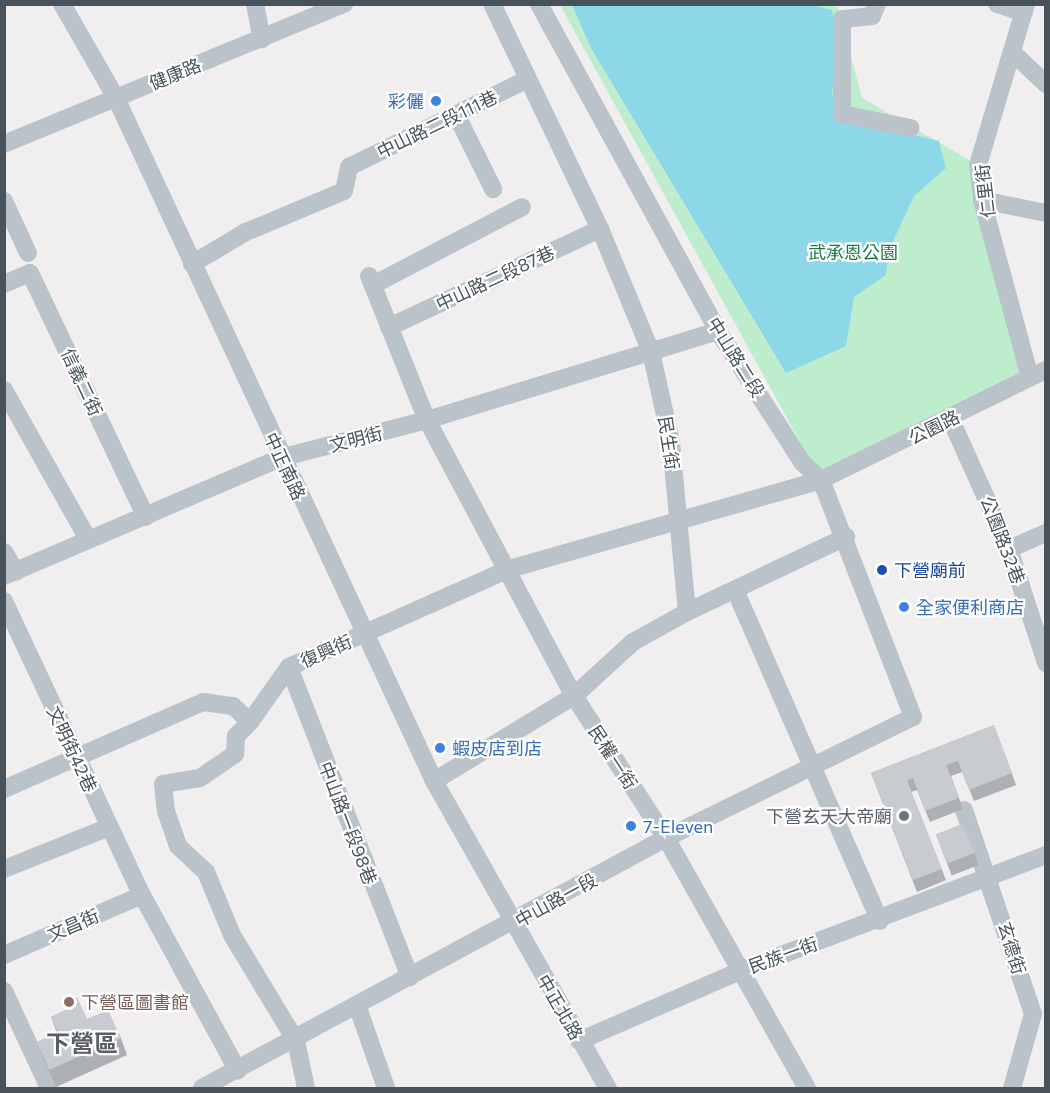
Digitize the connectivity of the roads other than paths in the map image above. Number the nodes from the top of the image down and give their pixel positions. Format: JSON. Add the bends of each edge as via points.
{"nodes":[{"id":1,"x":62,"y":4,"type":"edge"},
{"id":2,"x":255,"y":4,"type":"edge"},
{"id":3,"x":344,"y":4,"type":"edge"},
{"id":4,"x":492,"y":4,"type":"edge"},
{"id":5,"x":539,"y":4,"type":"edge"},
{"id":6,"x":877,"y":4,"type":"edge"},
{"id":7,"x":997,"y":4,"type":"edge"},
{"id":8,"x":1025,"y":9,"type":"edge"},
{"id":9,"x":262,"y":39,"type":"junction"},
{"id":10,"x":1012,"y":52,"type":"junction"},
{"id":11,"x":524,"y":81,"type":"junction"},
{"id":12,"x":1046,"y":84,"type":"edge"},
{"id":13,"x":116,"y":98,"type":"junction"},
{"id":14,"x":456,"y":114,"type":"junction"},
{"id":15,"x":911,"y":128,"type":"dead end"},
{"id":16,"x":4,"y":144,"type":"edge"},
{"id":17,"x":493,"y":189,"type":"dead end"},
{"id":18,"x":982,"y":200,"type":"junction"},
{"id":19,"x":4,"y":201,"type":"edge"},
{"id":20,"x":522,"y":207,"type":"dead end"},
{"id":21,"x":1046,"y":213,"type":"edge"},
{"id":22,"x":600,"y":230,"type":"junction"},
{"id":23,"x":28,"y":253,"type":"dead end"},
{"id":24,"x":192,"y":264,"type":"junction"},
{"id":25,"x":4,"y":284,"type":"edge"},
{"id":26,"x":389,"y":327,"type":"junction"},
{"id":27,"x":718,"y":331,"type":"junction"},
{"id":28,"x":651,"y":352,"type":"junction"},
{"id":29,"x":1038,"y":374,"type":"edge"},
{"id":30,"x":4,"y":390,"type":"edge"},
{"id":31,"x":428,"y":420,"type":"junction"},
{"id":32,"x":951,"y":420,"type":"junction"},
{"id":33,"x":280,"y":458,"type":"junction"},
{"id":34,"x":821,"y":480,"type":"junction"},
{"id":35,"x":146,"y":517,"type":"junction"},
{"id":36,"x":679,"y":520,"type":"junction"},
{"id":37,"x":1046,"y":533,"type":"edge"},
{"id":38,"x":846,"y":537,"type":"junction"},
{"id":39,"x":88,"y":539,"type":"junction"},
{"id":40,"x":1009,"y":549,"type":"junction"},
{"id":41,"x":4,"y":552,"type":"edge"},
{"id":42,"x":509,"y":569,"type":"junction"},
{"id":43,"x":10,"y":574,"type":"edge"},
{"id":44,"x":736,"y":592,"type":"junction"},
{"id":45,"x":4,"y":601,"type":"edge"},
{"id":46,"x":687,"y":612,"type":"junction"},
{"id":47,"x":366,"y":633,"type":"junction"},
{"id":48,"x":1046,"y":663,"type":"edge"},
{"id":49,"x":289,"y":667,"type":"junction"},
{"id":50,"x":574,"y":696,"type":"junction"},
{"id":51,"x":913,"y":717,"type":"joint"},
{"id":52,"x":250,"y":722,"type":"junction"},
{"id":53,"x":76,"y":759,"type":"junction"},
{"id":54,"x":811,"y":764,"type":"junction"},
{"id":55,"x":434,"y":781,"type":"junction"},
{"id":56,"x":4,"y":789,"type":"edge"},
{"id":57,"x":964,"y":810,"type":"dead end"},
{"id":58,"x":109,"y":827,"type":"junction"},
{"id":59,"x":666,"y":838,"type":"junction"},
{"id":60,"x":1046,"y":855,"type":"edge"},
{"id":61,"x":4,"y":869,"type":"edge"},
{"id":62,"x":991,"y":878,"type":"junction"},
{"id":63,"x":142,"y":895,"type":"junction"},
{"id":64,"x":880,"y":921,"type":"junction"},
{"id":65,"x":512,"y":924,"type":"junction"},
{"id":66,"x":4,"y":955,"type":"edge"},
{"id":67,"x":742,"y":970,"type":"junction"},
{"id":68,"x":410,"y":976,"type":"junction"},
{"id":69,"x":4,"y":991,"type":"edge"},
{"id":70,"x":357,"y":1005,"type":"junction"},
{"id":71,"x":1037,"y":1029,"type":"edge"},
{"id":72,"x":296,"y":1041,"type":"junction"},
{"id":73,"x":579,"y":1041,"type":"junction"},
{"id":74,"x":238,"y":1071,"type":"junction"},
{"id":75,"x":49,"y":1089,"type":"edge"},
{"id":76,"x":202,"y":1089,"type":"edge"},
{"id":77,"x":306,"y":1089,"type":"edge"},
{"id":78,"x":386,"y":1089,"type":"edge"},
{"id":79,"x":608,"y":1089,"type":"edge"},
{"id":80,"x":807,"y":1089,"type":"edge"},
{"id":81,"x":1012,"y":1089,"type":"edge"}],
"edges":[{"from":1,"to":13,"type":"street","name":"中正南路"},
{"from":2,"to":9,"type":"street"},
{"from":3,"to":9,"type":"street","name":"健康路"},
{"from":4,"to":11,"type":"street","name":"民生街"},
{"from":5,"to":27,"type":"street","name":"中山路二段"},
{"from":6,"to":15,"type":"street","via":[[872,16],[842,19],[842,114]]},
{"from":7,"to":8,"type":"street"},
{"from":8,"to":10,"type":"street","name":"仁里街"},
{"from":9,"to":13,"type":"street","name":"健康路"},
{"from":10,"to":12,"type":"street"},
{"from":10,"to":18,"type":"street","name":"仁里街","via":[[978,165]]},
{"from":11,"to":14,"type":"street","name":"中山路二段111巷"},
{"from":11,"to":22,"type":"street","name":"民生街"},
{"from":13,"to":16,"type":"street","name":"健康路"},
{"from":13,"to":24,"type":"street","name":"中正南路"},
{"from":14,"to":17,"type":"street"},
{"from":14,"to":24,"type":"street","name":"中山路二段111巷","via":[[349,167],[344,190],[246,232]]},
{"from":18,"to":21,"type":"street"},
{"from":18,"to":29,"type":"street","name":"仁里街"},
{"from":19,"to":23,"type":"street"},
{"from":20,"to":26,"type":"street","name":"民權一街","via":[[371,280]]},
{"from":22,"to":26,"type":"street","name":"中山路二段87巷"},
{"from":22,"to":28,"type":"street","name":"民生街"},
{"from":24,"to":33,"type":"street","name":"中正南路"},
{"from":25,"to":35,"type":"street","name":"信義二街","via":[[30,273]]},
{"from":26,"to":31,"type":"street","name":"民權一街"},
{"from":27,"to":28,"type":"street","name":"文明街"},
{"from":27,"to":34,"type":"street","name":"中山路二段","via":[[802,462]]},
{"from":28,"to":31,"type":"street","name":"文明街"},
{"from":28,"to":36,"type":"street","name":"民生街","via":[[671,442]]},
{"from":29,"to":32,"type":"street","name":"公園路"},
{"from":30,"to":39,"type":"street"},
{"from":31,"to":33,"type":"street","name":"文明街"},
{"from":31,"to":42,"type":"street","name":"民權一街"},
{"from":32,"to":34,"type":"street","name":"公園路"},
{"from":32,"to":40,"type":"street","name":"公園路32巷"},
{"from":33,"to":35,"type":"street","name":"文明街"},
{"from":33,"to":47,"type":"street","name":"中正南路"},
{"from":34,"to":36,"type":"street","name":"公園路"},
{"from":34,"to":38,"type":"street","name":"中山路二段"},
{"from":35,"to":39,"type":"street","name":"文明街"},
{"from":36,"to":42,"type":"street","name":"復興街"},
{"from":36,"to":46,"type":"street","name":"民生街"},
{"from":37,"to":40,"type":"street"},
{"from":38,"to":44,"type":"street"},
{"from":38,"to":51,"type":"street","name":"中山路二段"},
{"from":39,"to":43,"type":"street","name":"文明街"},
{"from":40,"to":48,"type":"street","name":"公園路32巷"},
{"from":41,"to":43,"type":"street"},
{"from":42,"to":47,"type":"street","name":"復興街"},
{"from":42,"to":50,"type":"street","name":"民權一街"},
{"from":44,"to":46,"type":"street","via":[[723,592]]},
{"from":44,"to":54,"type":"street"},
{"from":45,"to":53,"type":"street","name":"文明街42巷"},
{"from":46,"to":50,"type":"street","via":[[633,642]]},
{"from":47,"to":49,"type":"street","name":"復興街"},
{"from":47,"to":55,"type":"street","name":"中正南路"},
{"from":49,"to":52,"type":"street","name":"復興街"},
{"from":49,"to":68,"type":"street","name":"中山路一段98巷"},
{"from":50,"to":55,"type":"street"},
{"from":50,"to":59,"type":"street","name":"民權一街"},
{"from":51,"to":54,"type":"street","name":"中山路一段"},
{"from":52,"to":53,"type":"street","via":[[233,706],[202,702]]},
{"from":52,"to":72,"type":"street","name":"復興街","via":[[236,736],[235,754],[200,778],[163,784],[166,811],[178,846],[206,872],[232,935]]},
{"from":53,"to":56,"type":"street"},
{"from":53,"to":58,"type":"street","name":"文明街42巷"},
{"from":54,"to":59,"type":"street","name":"中山路一段"},
{"from":54,"to":64,"type":"street"},
{"from":55,"to":65,"type":"street","name":"中正南路"},
{"from":57,"to":62,"type":"street","name":"玄德街"},
{"from":58,"to":61,"type":"street"},
{"from":58,"to":63,"type":"street","name":"文明街42巷"},
{"from":59,"to":65,"type":"street","name":"中山路一段"},
{"from":59,"to":67,"type":"street","name":"民權一街"},
{"from":60,"to":62,"type":"street","name":"民族一街"},
{"from":62,"to":64,"type":"street","name":"民族一街"},
{"from":62,"to":71,"type":"street","name":"玄德街"},
{"from":63,"to":66,"type":"street","name":"文昌街"},
{"from":63,"to":74,"type":"street","name":"文明街42巷"},
{"from":64,"to":67,"type":"street","name":"民族一街"},
{"from":65,"to":68,"type":"street","name":"中山路一段"},
{"from":65,"to":73,"type":"street","name":"中正北路"},
{"from":67,"to":73,"type":"street","name":"民族一街"},
{"from":67,"to":80,"type":"street","name":"民權一街"},
{"from":68,"to":70,"type":"street","name":"中山路一段"},
{"from":69,"to":75,"type":"street"},
{"from":70,"to":72,"type":"street","name":"中山路一段"},
{"from":70,"to":78,"type":"street"},
{"from":71,"to":81,"type":"street","name":"玄德街"},
{"from":72,"to":74,"type":"street","name":"中山路一段"},
{"from":72,"to":77,"type":"street"},
{"from":73,"to":79,"type":"street","name":"中正北路"},
{"from":74,"to":76,"type":"street","name":"中山路一段"}]}
